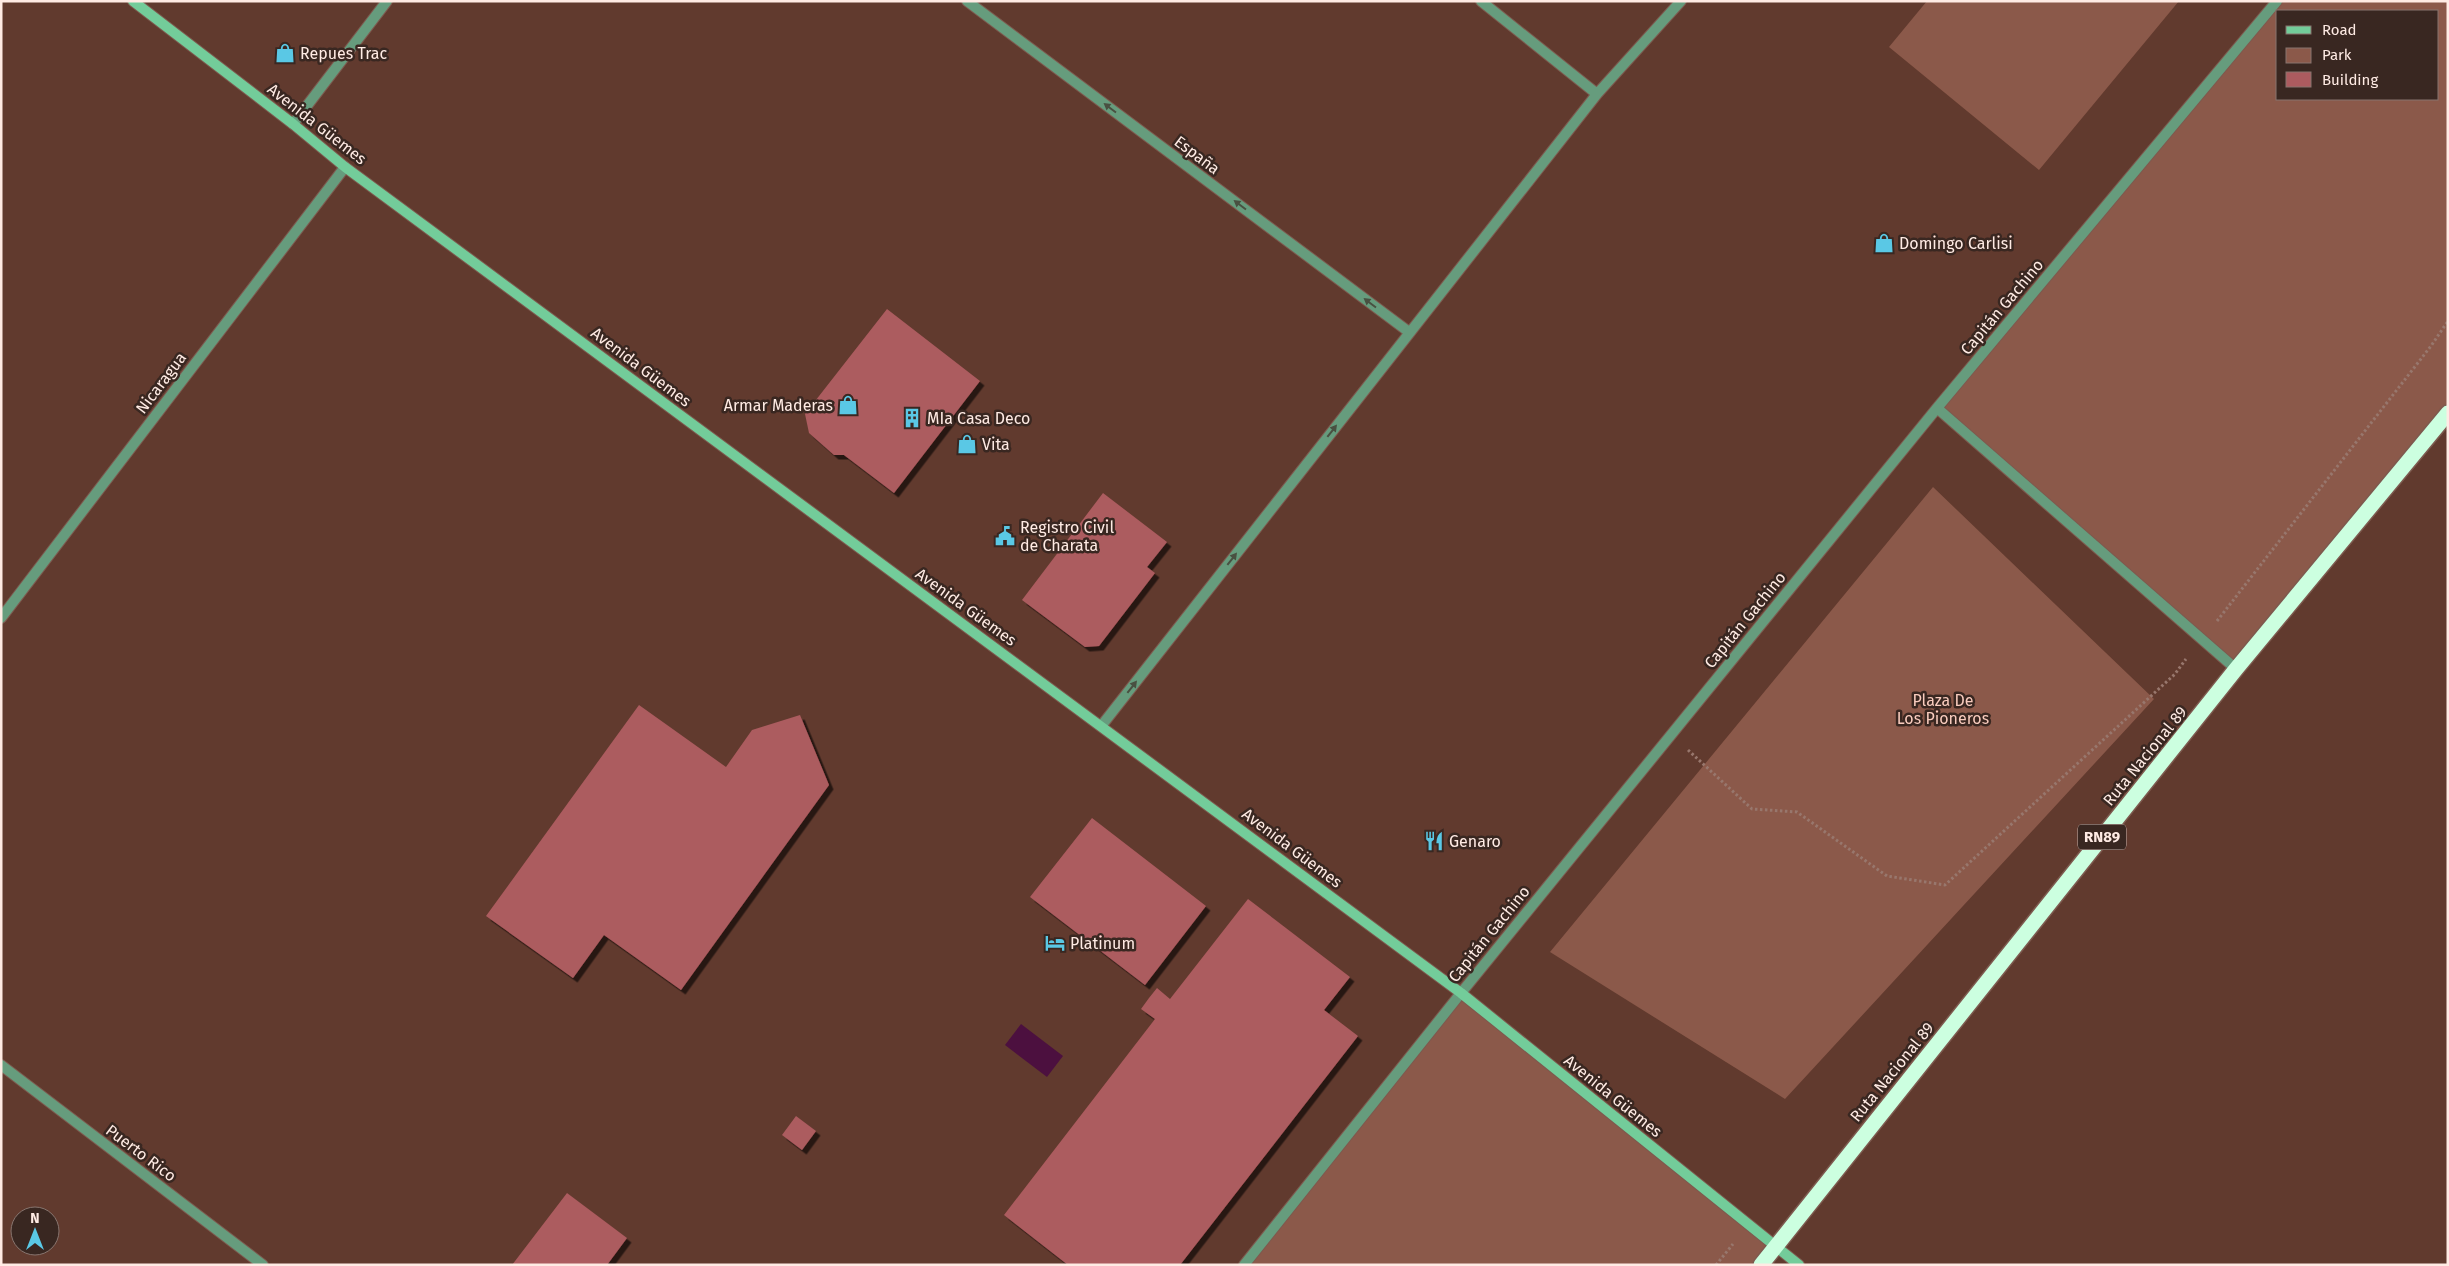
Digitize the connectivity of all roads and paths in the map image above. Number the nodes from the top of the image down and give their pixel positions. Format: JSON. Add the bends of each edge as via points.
{"nodes":[{"id":1,"x":133,"y":1,"type":"edge"},
{"id":2,"x":387,"y":1,"type":"edge"},
{"id":3,"x":967,"y":1,"type":"edge"},
{"id":4,"x":1481,"y":1,"type":"edge"},
{"id":5,"x":1681,"y":1,"type":"edge"},
{"id":6,"x":2277,"y":1,"type":"edge"},
{"id":7,"x":1597,"y":94,"type":"junction"},
{"id":8,"x":293,"y":124,"type":"junction"},
{"id":9,"x":346,"y":167,"type":"junction"},
{"id":10,"x":2448,"y":321,"type":"edge"},
{"id":11,"x":1409,"y":332,"type":"junction"},
{"id":12,"x":1937,"y":408,"type":"junction"},
{"id":13,"x":2448,"y":413,"type":"edge"},
{"id":14,"x":2,"y":614,"type":"edge"},
{"id":15,"x":2202,"y":639,"type":"junction"},
{"id":16,"x":2236,"y":669,"type":"junction"},
{"id":17,"x":1102,"y":725,"type":"junction"},
{"id":18,"x":1671,"y":735,"type":"junction"},
{"id":19,"x":1461,"y":993,"type":"junction"},
{"id":20,"x":1,"y":1065,"type":"edge"},
{"id":21,"x":1775,"y":1246,"type":"junction"},
{"id":22,"x":263,"y":1265,"type":"edge"},
{"id":23,"x":1244,"y":1265,"type":"edge"},
{"id":24,"x":1761,"y":1265,"type":"edge"},
{"id":25,"x":1799,"y":1265,"type":"edge"}],
"edges":[{"from":1,"to":8,"type":"main road","name":"Avenida Güemes"},
{"from":2,"to":8,"type":"street"},
{"from":11,"to":3,"type":"street","name":"España","one_way":true},
{"from":4,"to":7,"type":"street"},
{"from":5,"to":7,"type":"street"},
{"from":6,"to":12,"type":"street","name":"Capitán Gachino"},
{"from":7,"to":11,"type":"street"},
{"from":8,"to":9,"type":"main road","name":"Avenida Güemes"},
{"from":9,"to":14,"type":"street","name":"Nicaragua"},
{"from":9,"to":17,"type":"main road","name":"Avenida Güemes"},
{"from":10,"to":15,"type":"path"},
{"from":17,"to":11,"type":"street","one_way":true},
{"from":12,"to":15,"type":"street"},
{"from":12,"to":18,"type":"street","name":"Capitán Gachino"},
{"from":13,"to":16,"type":"highway","name":"Ruta Nacional 89","number":"RN89"},
{"from":15,"to":16,"type":"street"},
{"from":15,"to":18,"type":"path","via":[[2175,674],[1945,885],[1887,876],[1797,812],[1752,809]]},
{"from":16,"to":21,"type":"highway","name":"Ruta Nacional 89","number":"RN89"},
{"from":17,"to":19,"type":"main road","name":"Avenida Güemes"},
{"from":18,"to":19,"type":"street","name":"Capitán Gachino"},
{"from":19,"to":21,"type":"main road","name":"Avenida Güemes"},
{"from":19,"to":23,"type":"street","name":"Capitán Gachino"},
{"from":20,"to":22,"type":"street","name":"Puerto Rico"},
{"from":21,"to":24,"type":"highway","name":"Ruta Nacional 89","number":"RN89"},
{"from":21,"to":25,"type":"main road","name":"Avenida Güemes"}]}
